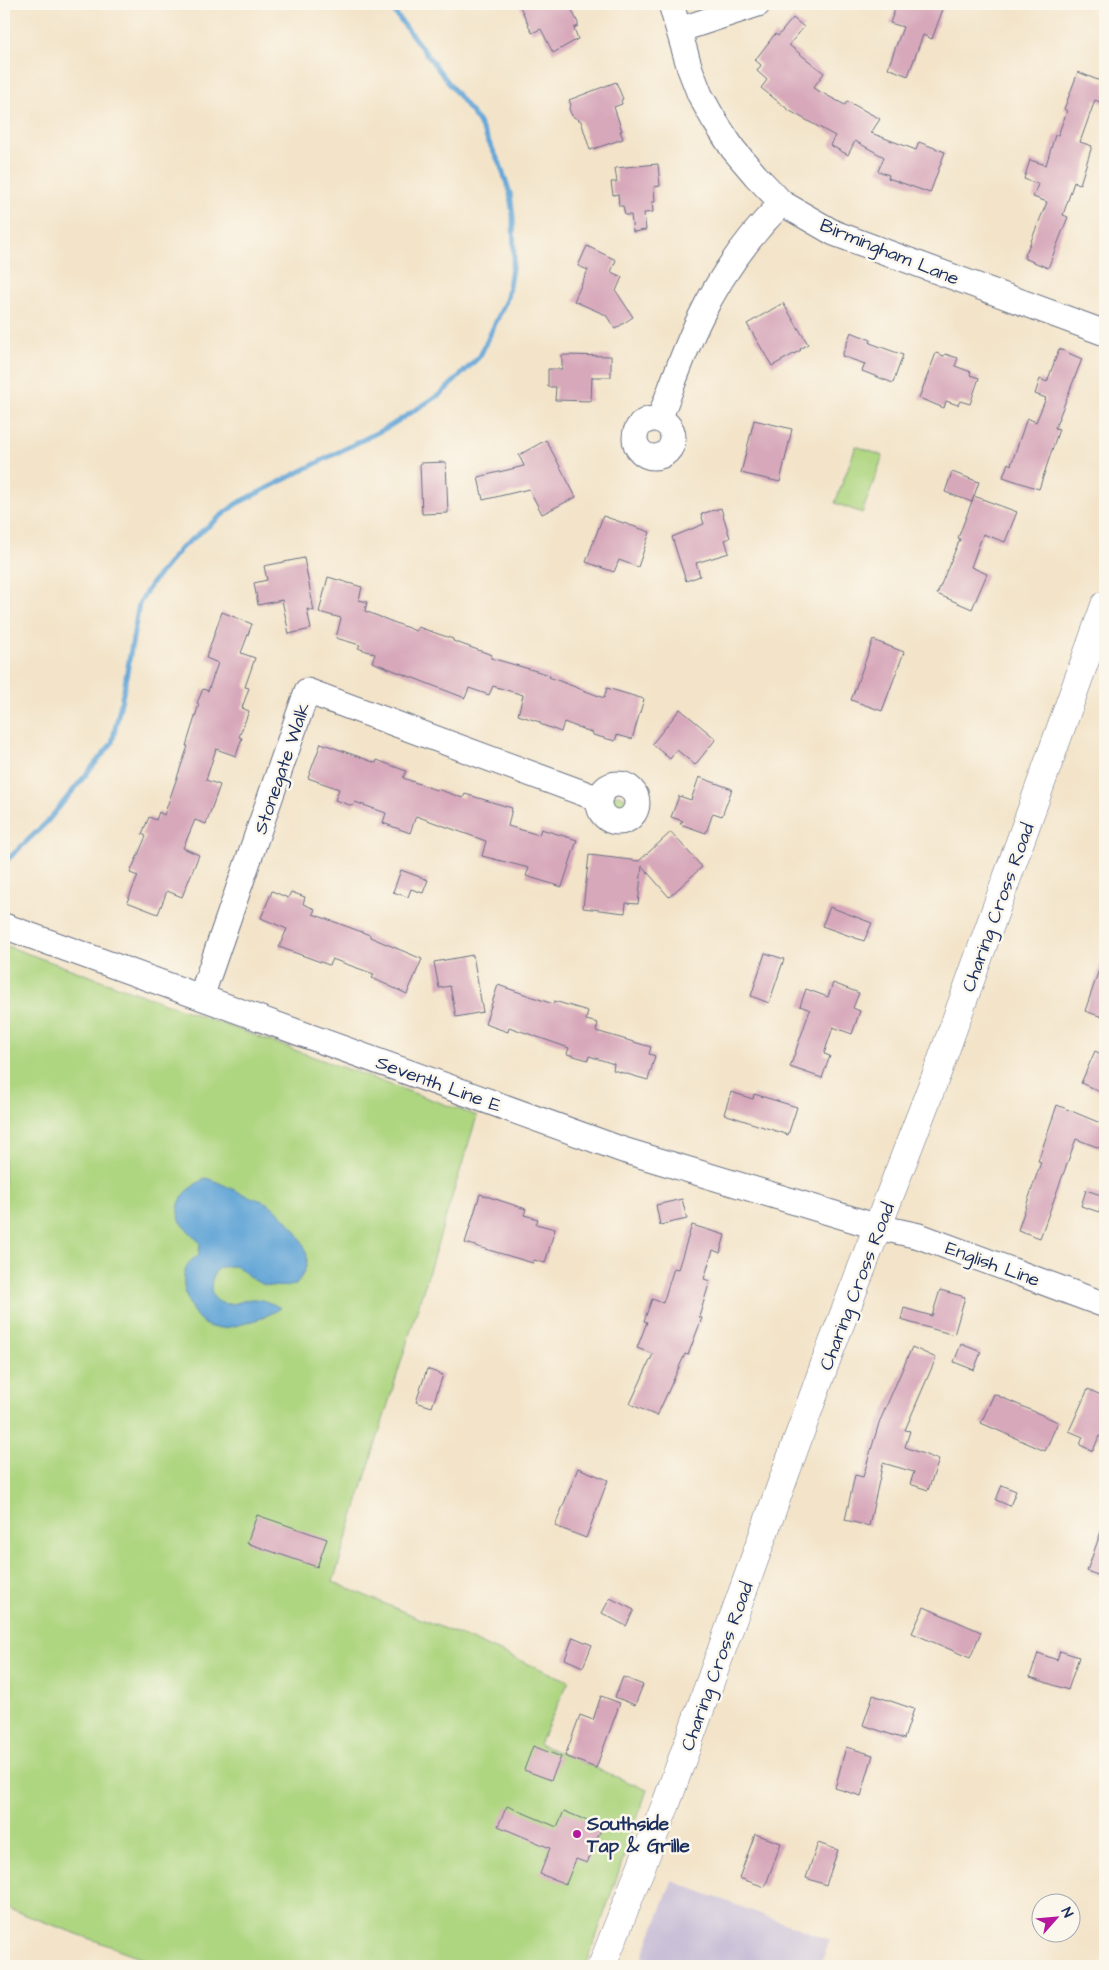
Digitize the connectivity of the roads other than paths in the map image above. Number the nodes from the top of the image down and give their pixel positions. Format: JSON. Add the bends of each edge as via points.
{"nodes":[{"id":1,"x":671,"y":4,"type":"edge"},
{"id":2,"x":758,"y":4,"type":"edge"},
{"id":3,"x":679,"y":30,"type":"junction"},
{"id":4,"x":782,"y":202,"type":"junction"},
{"id":5,"x":1105,"y":333,"type":"edge"},
{"id":6,"x":659,"y":420,"type":"dead end"},
{"id":7,"x":1105,"y":605,"type":"edge"},
{"id":8,"x":599,"y":799,"type":"dead end"},
{"id":9,"x":4,"y":926,"type":"edge"},
{"id":10,"x":201,"y":997,"type":"junction"},
{"id":11,"x":878,"y":1227,"type":"junction"},
{"id":12,"x":1105,"y":1305,"type":"edge"},
{"id":13,"x":602,"y":1966,"type":"edge"}],
"edges":[{"from":1,"to":3,"type":"street","name":"Birmingham Lane"},
{"from":2,"to":3,"type":"street"},
{"from":3,"to":4,"type":"street","name":"Birmingham Lane","via":[[700,95],[714,120],[733,149]]},
{"from":4,"to":5,"type":"street","name":"Birmingham Lane","via":[[834,233]]},
{"from":4,"to":6,"type":"street","via":[[754,234],[716,289],[688,344]]},
{"from":7,"to":11,"type":"main road","name":"Charing Cross Road"},
{"from":8,"to":10,"type":"street","name":"Stonegate Walk","via":[[308,691]]},
{"from":9,"to":10,"type":"street","name":"Seventh Line E"},
{"from":10,"to":11,"type":"street","name":"Seventh Line E","via":[[623,1150]]},
{"from":11,"to":12,"type":"street","name":"English Line","via":[[919,1236]]},
{"from":11,"to":13,"type":"main road","name":"Charing Cross Road","via":[[827,1358],[666,1804]]}]}
